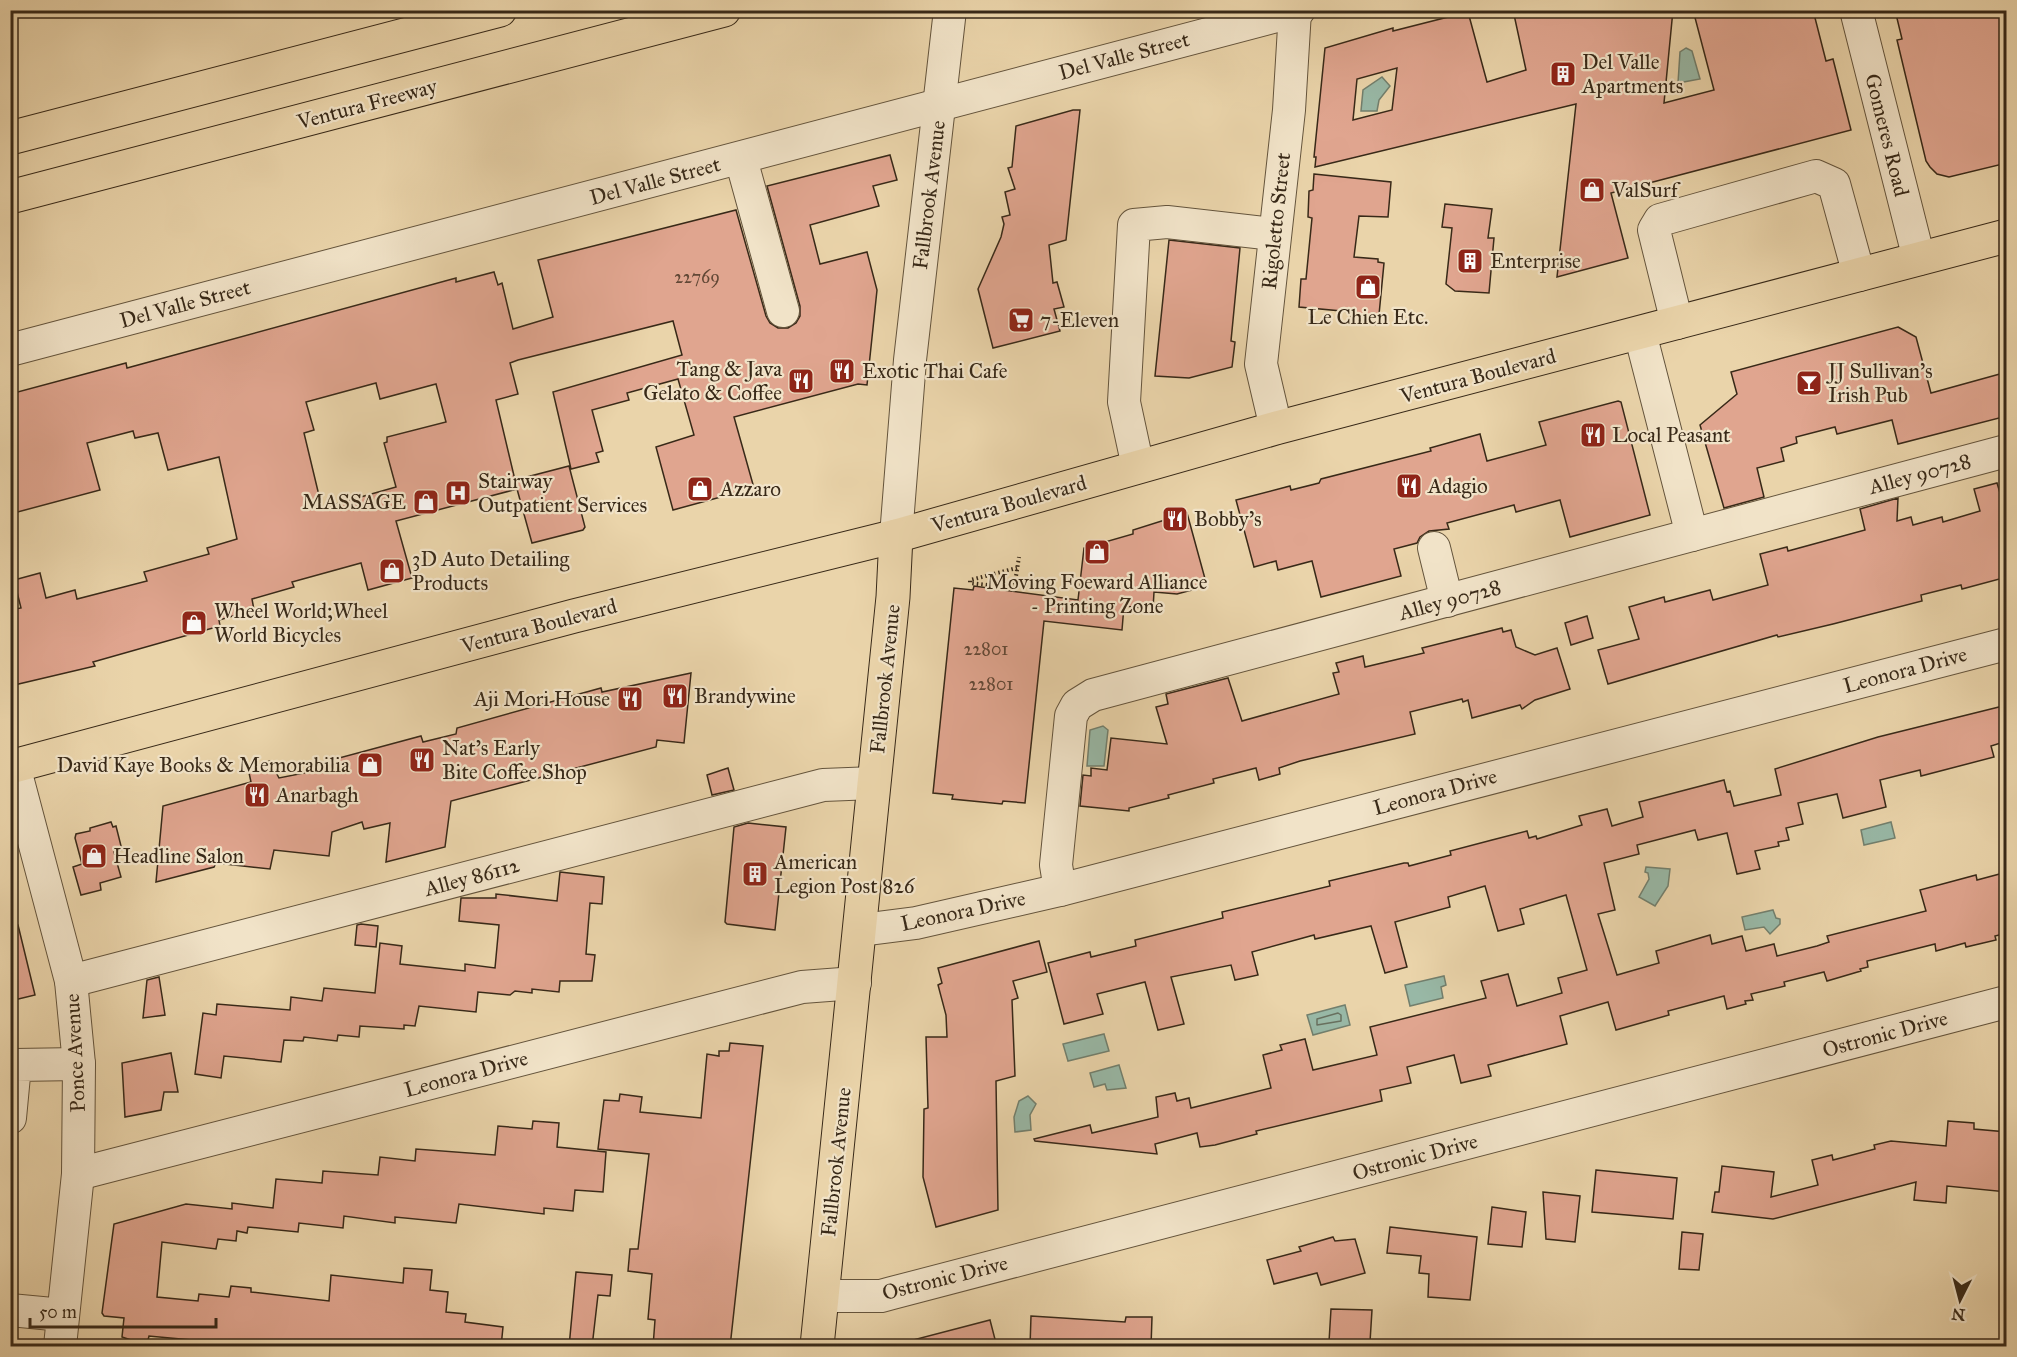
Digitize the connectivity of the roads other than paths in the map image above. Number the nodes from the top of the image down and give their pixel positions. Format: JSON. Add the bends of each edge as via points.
{"nodes":[{"id":1,"x":500,"y":10,"type":"edge"},
{"id":2,"x":724,"y":10,"type":"edge"},
{"id":3,"x":950,"y":10,"type":"edge"},
{"id":4,"x":1856,"y":10,"type":"edge"},
{"id":5,"x":1297,"y":11,"type":"edge"},
{"id":6,"x":939,"y":106,"type":"junction"},
{"id":7,"x":10,"y":138,"type":"edge"},
{"id":8,"x":741,"y":159,"type":"junction"},
{"id":9,"x":10,"y":197,"type":"edge"},
{"id":10,"x":1274,"y":234,"type":"junction"},
{"id":11,"x":2007,"y":236,"type":"edge"},
{"id":12,"x":1919,"y":260,"type":"junction"},
{"id":13,"x":1859,"y":275,"type":"junction"},
{"id":14,"x":783,"y":311,"type":"dead end"},
{"id":15,"x":1677,"y":323,"type":"junction"},
{"id":16,"x":1640,"y":333,"type":"junction"},
{"id":17,"x":10,"y":350,"type":"edge"},
{"id":18,"x":1276,"y":428,"type":"junction"},
{"id":19,"x":2007,"y":451,"type":"edge"},
{"id":20,"x":1138,"y":467,"type":"junction"},
{"id":21,"x":1692,"y":535,"type":"junction"},
{"id":22,"x":896,"y":536,"type":"junction"},
{"id":23,"x":1434,"y":548,"type":"dead end"},
{"id":24,"x":1447,"y":601,"type":"junction"},
{"id":25,"x":2007,"y":644,"type":"edge"},
{"id":26,"x":12,"y":767,"type":"edge"},
{"id":27,"x":874,"y":783,"type":"junction"},
{"id":28,"x":1060,"y":890,"type":"junction"},
{"id":29,"x":861,"y":930,"type":"junction"},
{"id":30,"x":71,"y":981,"type":"junction"},
{"id":31,"x":855,"y":983,"type":"junction"},
{"id":32,"x":2007,"y":1002,"type":"edge"},
{"id":33,"x":80,"y":1064,"type":"junction"},
{"id":34,"x":10,"y":1118,"type":"edge"},
{"id":35,"x":78,"y":1174,"type":"junction"},
{"id":36,"x":822,"y":1296,"type":"junction"},
{"id":37,"x":10,"y":1310,"type":"edge"},
{"id":38,"x":63,"y":1315,"type":"junction"},
{"id":39,"x":60,"y":1347,"type":"edge"},
{"id":40,"x":817,"y":1347,"type":"edge"}],
"edges":[{"from":1,"to":7,"type":"main road"},
{"from":2,"to":9,"type":"main road","name":"Ventura Freeway"},
{"from":3,"to":6,"type":"street","name":"Fallbrook Avenue"},
{"from":4,"to":12,"type":"street","name":"Gomeres Road"},
{"from":5,"to":6,"type":"street","name":"Del Valle Street"},
{"from":5,"to":10,"type":"street","name":"Rigoletto Street"},
{"from":6,"to":8,"type":"street","name":"Del Valle Street"},
{"from":6,"to":22,"type":"street","name":"Fallbrook Avenue","via":[[910,360]]},
{"from":8,"to":14,"type":"street"},
{"from":8,"to":17,"type":"street","name":"Del Valle Street"},
{"from":10,"to":18,"type":"street","name":"Rigoletto Street","via":[[1261,364]]},
{"from":10,"to":20,"type":"street","via":[[1167,222],[1134,225],[1124,402]]},
{"from":11,"to":12,"type":"main road","name":"Ventura Boulevard"},
{"from":12,"to":13,"type":"main road","name":"Ventura Boulevard"},
{"from":13,"to":15,"type":"main road","name":"Ventura Boulevard"},
{"from":13,"to":15,"type":"street","via":[[1834,184],[1816,176],[1660,220],[1654,230]]},
{"from":15,"to":16,"type":"main road","name":"Ventura Boulevard"},
{"from":16,"to":18,"type":"main road","name":"Ventura Boulevard"},
{"from":16,"to":21,"type":"street"},
{"from":18,"to":20,"type":"main road","name":"Ventura Boulevard"},
{"from":19,"to":21,"type":"street","name":"Alley 90728"},
{"from":20,"to":22,"type":"main road","name":"Ventura Boulevard"},
{"from":21,"to":24,"type":"street","name":"Alley 90728"},
{"from":22,"to":26,"type":"main road","name":"Ventura Boulevard","via":[[565,619]]},
{"from":22,"to":27,"type":"main road","name":"Fallbrook Avenue"},
{"from":23,"to":24,"type":"street"},
{"from":24,"to":28,"type":"street","name":"Alley 90728","via":[[1093,695],[1077,705],[1071,716],[1056,865]]},
{"from":25,"to":28,"type":"street","name":"Leonora Drive"},
{"from":26,"to":30,"type":"street","name":"Ponce Avenue"},
{"from":27,"to":29,"type":"main road","name":"Fallbrook Avenue"},
{"from":27,"to":30,"type":"street","name":"Alley 86112","via":[[824,785]]},
{"from":28,"to":29,"type":"street","name":"Leonora Drive","via":[[916,923]]},
{"from":29,"to":31,"type":"main road","name":"Fallbrook Avenue"},
{"from":30,"to":33,"type":"street","name":"Ponce Avenue"},
{"from":31,"to":35,"type":"street","name":"Leonora Drive","via":[[802,987]]},
{"from":31,"to":36,"type":"main road","name":"Fallbrook Avenue"},
{"from":32,"to":36,"type":"street","name":"Ostronic Drive","via":[[881,1296]]},
{"from":33,"to":34,"type":"street","via":[[15,1065]]},
{"from":33,"to":35,"type":"street","name":"Ponce Avenue"},
{"from":35,"to":38,"type":"street","name":"Ponce Avenue"},
{"from":36,"to":40,"type":"main road","name":"Fallbrook Avenue"},
{"from":37,"to":38,"type":"street"},
{"from":38,"to":39,"type":"street","name":"Ponce Avenue"}]}
